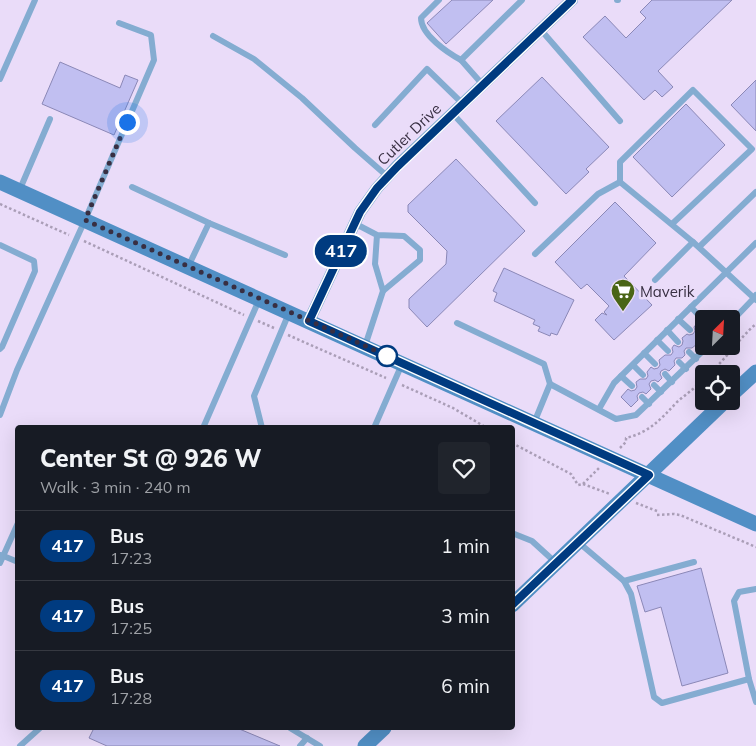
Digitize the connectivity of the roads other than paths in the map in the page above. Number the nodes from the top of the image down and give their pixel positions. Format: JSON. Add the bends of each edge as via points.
{"nodes":[{"id":1,"x":35,"y":0,"type":"edge"},
{"id":2,"x":439,"y":0,"type":"edge"},
{"id":3,"x":522,"y":0,"type":"edge"},
{"id":4,"x":571,"y":0,"type":"edge"},
{"id":5,"x":119,"y":23,"type":"dead end"},
{"id":6,"x":541,"y":30,"type":"junction"},
{"id":7,"x":213,"y":36,"type":"dead end"},
{"id":8,"x":461,"y":60,"type":"junction"},
{"id":9,"x":0,"y":79,"type":"edge"},
{"id":10,"x":483,"y":86,"type":"junction"},
{"id":11,"x":463,"y":104,"type":"junction"},
{"id":12,"x":453,"y":114,"type":"junction"},
{"id":13,"x":50,"y":119,"type":"dead end"},
{"id":14,"x":620,"y":121,"type":"dead end"},
{"id":15,"x":376,"y":125,"type":"dead end"},
{"id":16,"x":754,"y":152,"type":"edge"},
{"id":17,"x":388,"y":176,"type":"junction"},
{"id":18,"x":0,"y":182,"type":"edge"},
{"id":19,"x":620,"y":182,"type":"junction"},
{"id":20,"x":132,"y":187,"type":"dead end"},
{"id":21,"x":19,"y":191,"type":"junction"},
{"id":22,"x":756,"y":192,"type":"edge"},
{"id":23,"x":535,"y":203,"type":"dead end"},
{"id":24,"x":85,"y":220,"type":"junction"},
{"id":25,"x":354,"y":223,"type":"junction"},
{"id":26,"x":208,"y":224,"type":"junction"},
{"id":27,"x":672,"y":224,"type":"junction"},
{"id":28,"x":377,"y":235,"type":"junction"},
{"id":29,"x":693,"y":242,"type":"junction"},
{"id":30,"x":756,"y":243,"type":"edge"},
{"id":31,"x":0,"y":245,"type":"edge"},
{"id":32,"x":699,"y":247,"type":"junction"},
{"id":33,"x":535,"y":254,"type":"dead end"},
{"id":34,"x":284,"y":256,"type":"dead end"},
{"id":35,"x":188,"y":267,"type":"junction"},
{"id":36,"x":726,"y":272,"type":"junction"},
{"id":37,"x":655,"y":280,"type":"dead end"},
{"id":38,"x":383,"y":291,"type":"junction"},
{"id":39,"x":755,"y":298,"type":"edge"},
{"id":40,"x":259,"y":299,"type":"junction"},
{"id":41,"x":690,"y":307,"type":"junction"},
{"id":42,"x":289,"y":312,"type":"junction"},
{"id":43,"x":695,"y":312,"type":"edge"},
{"id":44,"x":740,"y":313,"type":"edge"},
{"id":45,"x":678,"y":318,"type":"junction"},
{"id":46,"x":309,"y":321,"type":"junction"},
{"id":47,"x":457,"y":323,"type":"dead end"},
{"id":48,"x":667,"y":330,"type":"junction"},
{"id":49,"x":690,"y":330,"type":"dead end"},
{"id":50,"x":657,"y":340,"type":"junction"},
{"id":51,"x":678,"y":342,"type":"dead end"},
{"id":52,"x":365,"y":346,"type":"junction"},
{"id":53,"x":0,"y":349,"type":"edge"},
{"id":54,"x":668,"y":351,"type":"dead end"},
{"id":55,"x":689,"y":352,"type":"dead end"},
{"id":56,"x":644,"y":353,"type":"junction"},
{"id":57,"x":699,"y":355,"type":"edge"},
{"id":58,"x":696,"y":359,"type":"junction"},
{"id":59,"x":679,"y":362,"type":"dead end"},
{"id":60,"x":402,"y":363,"type":"junction"},
{"id":61,"x":655,"y":364,"type":"dead end"},
{"id":62,"x":633,"y":365,"type":"junction"},
{"id":63,"x":686,"y":369,"type":"junction"},
{"id":64,"x":756,"y":372,"type":"edge"},
{"id":65,"x":666,"y":374,"type":"dead end"},
{"id":66,"x":643,"y":375,"type":"dead end"},
{"id":67,"x":622,"y":376,"type":"junction"},
{"id":68,"x":672,"y":382,"type":"junction"},
{"id":69,"x":550,"y":384,"type":"junction"},
{"id":70,"x":654,"y":385,"type":"dead end"},
{"id":71,"x":632,"y":386,"type":"dead end"},
{"id":72,"x":740,"y":387,"type":"edge"},
{"id":73,"x":0,"y":391,"type":"edge"},
{"id":74,"x":661,"y":392,"type":"junction"},
{"id":75,"x":8,"y":394,"type":"junction"},
{"id":76,"x":642,"y":397,"type":"dead end"},
{"id":77,"x":649,"y":404,"type":"junction"},
{"id":78,"x":599,"y":409,"type":"junction"},
{"id":79,"x":716,"y":410,"type":"edge"},
{"id":80,"x":0,"y":415,"type":"edge"},
{"id":81,"x":534,"y":422,"type":"junction"},
{"id":82,"x":204,"y":425,"type":"edge"},
{"id":83,"x":261,"y":425,"type":"edge"},
{"id":84,"x":375,"y":425,"type":"edge"},
{"id":85,"x":649,"y":475,"type":"junction"},
{"id":86,"x":756,"y":524,"type":"edge"},
{"id":87,"x":15,"y":529,"type":"edge"},
{"id":88,"x":515,"y":534,"type":"edge"},
{"id":89,"x":578,"y":542,"type":"junction"},
{"id":90,"x":2,"y":555,"type":"edge"},
{"id":91,"x":15,"y":561,"type":"edge"},
{"id":92,"x":694,"y":562,"type":"dead end"},
{"id":93,"x":0,"y":563,"type":"edge"},
{"id":94,"x":556,"y":563,"type":"junction"},
{"id":95,"x":624,"y":581,"type":"junction"},
{"id":96,"x":756,"y":590,"type":"edge"},
{"id":97,"x":515,"y":602,"type":"edge"},
{"id":98,"x":749,"y":679,"type":"junction"},
{"id":99,"x":756,"y":702,"type":"edge"},
{"id":100,"x":38,"y":730,"type":"edge"},
{"id":101,"x":293,"y":730,"type":"edge"},
{"id":102,"x":382,"y":730,"type":"edge"},
{"id":103,"x":307,"y":738,"type":"junction"},
{"id":104,"x":20,"y":746,"type":"edge"},
{"id":105,"x":300,"y":746,"type":"edge"},
{"id":106,"x":320,"y":746,"type":"edge"},
{"id":107,"x":365,"y":746,"type":"edge"}],
"edges":[{"from":1,"to":9,"type":"lane"},
{"from":2,"to":8,"type":"lane","via":[[421,18],[421,24],[433,39]]},
{"from":3,"to":8,"type":"lane"},
{"from":4,"to":6,"type":"street","name":"Cutler Drive"},
{"from":5,"to":24,"type":"lane","via":[[151,35],[154,60]]},
{"from":6,"to":10,"type":"street","name":"Cutler Drive"},
{"from":6,"to":14,"type":"lane"},
{"from":7,"to":17,"type":"lane","via":[[254,59]]},
{"from":8,"to":10,"type":"lane"},
{"from":10,"to":11,"type":"street","name":"Cutler Drive"},
{"from":11,"to":12,"type":"street","name":"Cutler Drive"},
{"from":11,"to":15,"type":"lane","via":[[428,69]]},
{"from":12,"to":17,"type":"street","name":"Cutler Drive"},
{"from":12,"to":23,"type":"lane"},
{"from":13,"to":21,"type":"lane"},
{"from":16,"to":19,"type":"lane","via":[[693,90],[620,162]]},
{"from":16,"to":27,"type":"lane"},
{"from":17,"to":25,"type":"street","name":"Cutler Drive"},
{"from":18,"to":21,"type":"street"},
{"from":19,"to":27,"type":"lane"},
{"from":19,"to":33,"type":"lane","via":[[598,194]]},
{"from":20,"to":26,"type":"lane"},
{"from":21,"to":24,"type":"street"},
{"from":22,"to":32,"type":"lane"},
{"from":24,"to":35,"type":"street"},
{"from":24,"to":75,"type":"lane"},
{"from":25,"to":28,"type":"lane"},
{"from":25,"to":46,"type":"street","name":"Cutler Drive"},
{"from":26,"to":34,"type":"lane"},
{"from":26,"to":35,"type":"lane"},
{"from":27,"to":29,"type":"lane"},
{"from":28,"to":38,"type":"lane","via":[[375,264]]},
{"from":28,"to":38,"type":"lane","via":[[404,236],[420,250],[420,260]]},
{"from":29,"to":32,"type":"lane"},
{"from":29,"to":37,"type":"lane"},
{"from":30,"to":36,"type":"lane"},
{"from":31,"to":53,"type":"lane","via":[[34,260],[35,271]]},
{"from":32,"to":36,"type":"lane"},
{"from":35,"to":40,"type":"street"},
{"from":36,"to":39,"type":"lane"},
{"from":36,"to":41,"type":"lane"},
{"from":38,"to":52,"type":"lane"},
{"from":39,"to":44,"type":"lane"},
{"from":40,"to":42,"type":"street"},
{"from":40,"to":82,"type":"lane"},
{"from":41,"to":43,"type":"lane"},
{"from":41,"to":45,"type":"lane"},
{"from":42,"to":46,"type":"street"},
{"from":42,"to":83,"type":"lane","via":[[254,396]]},
{"from":45,"to":48,"type":"lane"},
{"from":45,"to":49,"type":"lane"},
{"from":46,"to":52,"type":"street"},
{"from":47,"to":69,"type":"lane","via":[[544,364]]},
{"from":48,"to":50,"type":"lane"},
{"from":48,"to":51,"type":"lane"},
{"from":50,"to":54,"type":"lane"},
{"from":50,"to":56,"type":"lane"},
{"from":52,"to":60,"type":"street"},
{"from":55,"to":58,"type":"lane"},
{"from":56,"to":61,"type":"lane"},
{"from":56,"to":62,"type":"lane"},
{"from":57,"to":58,"type":"lane"},
{"from":58,"to":63,"type":"lane"},
{"from":59,"to":63,"type":"lane"},
{"from":60,"to":81,"type":"street"},
{"from":60,"to":84,"type":"lane"},
{"from":62,"to":66,"type":"lane"},
{"from":62,"to":67,"type":"lane"},
{"from":63,"to":68,"type":"lane"},
{"from":64,"to":72,"type":"street"},
{"from":65,"to":68,"type":"lane"},
{"from":67,"to":71,"type":"lane"},
{"from":67,"to":78,"type":"lane","via":[[614,383]]},
{"from":68,"to":74,"type":"lane"},
{"from":69,"to":78,"type":"lane"},
{"from":69,"to":81,"type":"lane"},
{"from":70,"to":74,"type":"lane"},
{"from":73,"to":75,"type":"lane"},
{"from":74,"to":77,"type":"lane"},
{"from":75,"to":80,"type":"lane"},
{"from":76,"to":77,"type":"lane"},
{"from":77,"to":78,"type":"lane","via":[[636,415],[616,419]]},
{"from":79,"to":85,"type":"street"},
{"from":81,"to":85,"type":"street"},
{"from":85,"to":86,"type":"street"},
{"from":85,"to":89,"type":"street"},
{"from":87,"to":90,"type":"lane"},
{"from":88,"to":94,"type":"lane","via":[[532,542]]},
{"from":89,"to":94,"type":"street"},
{"from":89,"to":95,"type":"lane"},
{"from":90,"to":91,"type":"lane"},
{"from":90,"to":93,"type":"lane"},
{"from":92,"to":95,"type":"lane"},
{"from":94,"to":97,"type":"street"},
{"from":95,"to":98,"type":"lane","via":[[631,594],[654,697],[662,702]]},
{"from":96,"to":98,"type":"lane","via":[[739,592],[734,601]]},
{"from":98,"to":99,"type":"lane"},
{"from":100,"to":104,"type":"lane"},
{"from":101,"to":103,"type":"lane"},
{"from":102,"to":107,"type":"street"},
{"from":103,"to":105,"type":"lane"},
{"from":103,"to":106,"type":"lane"}]}
